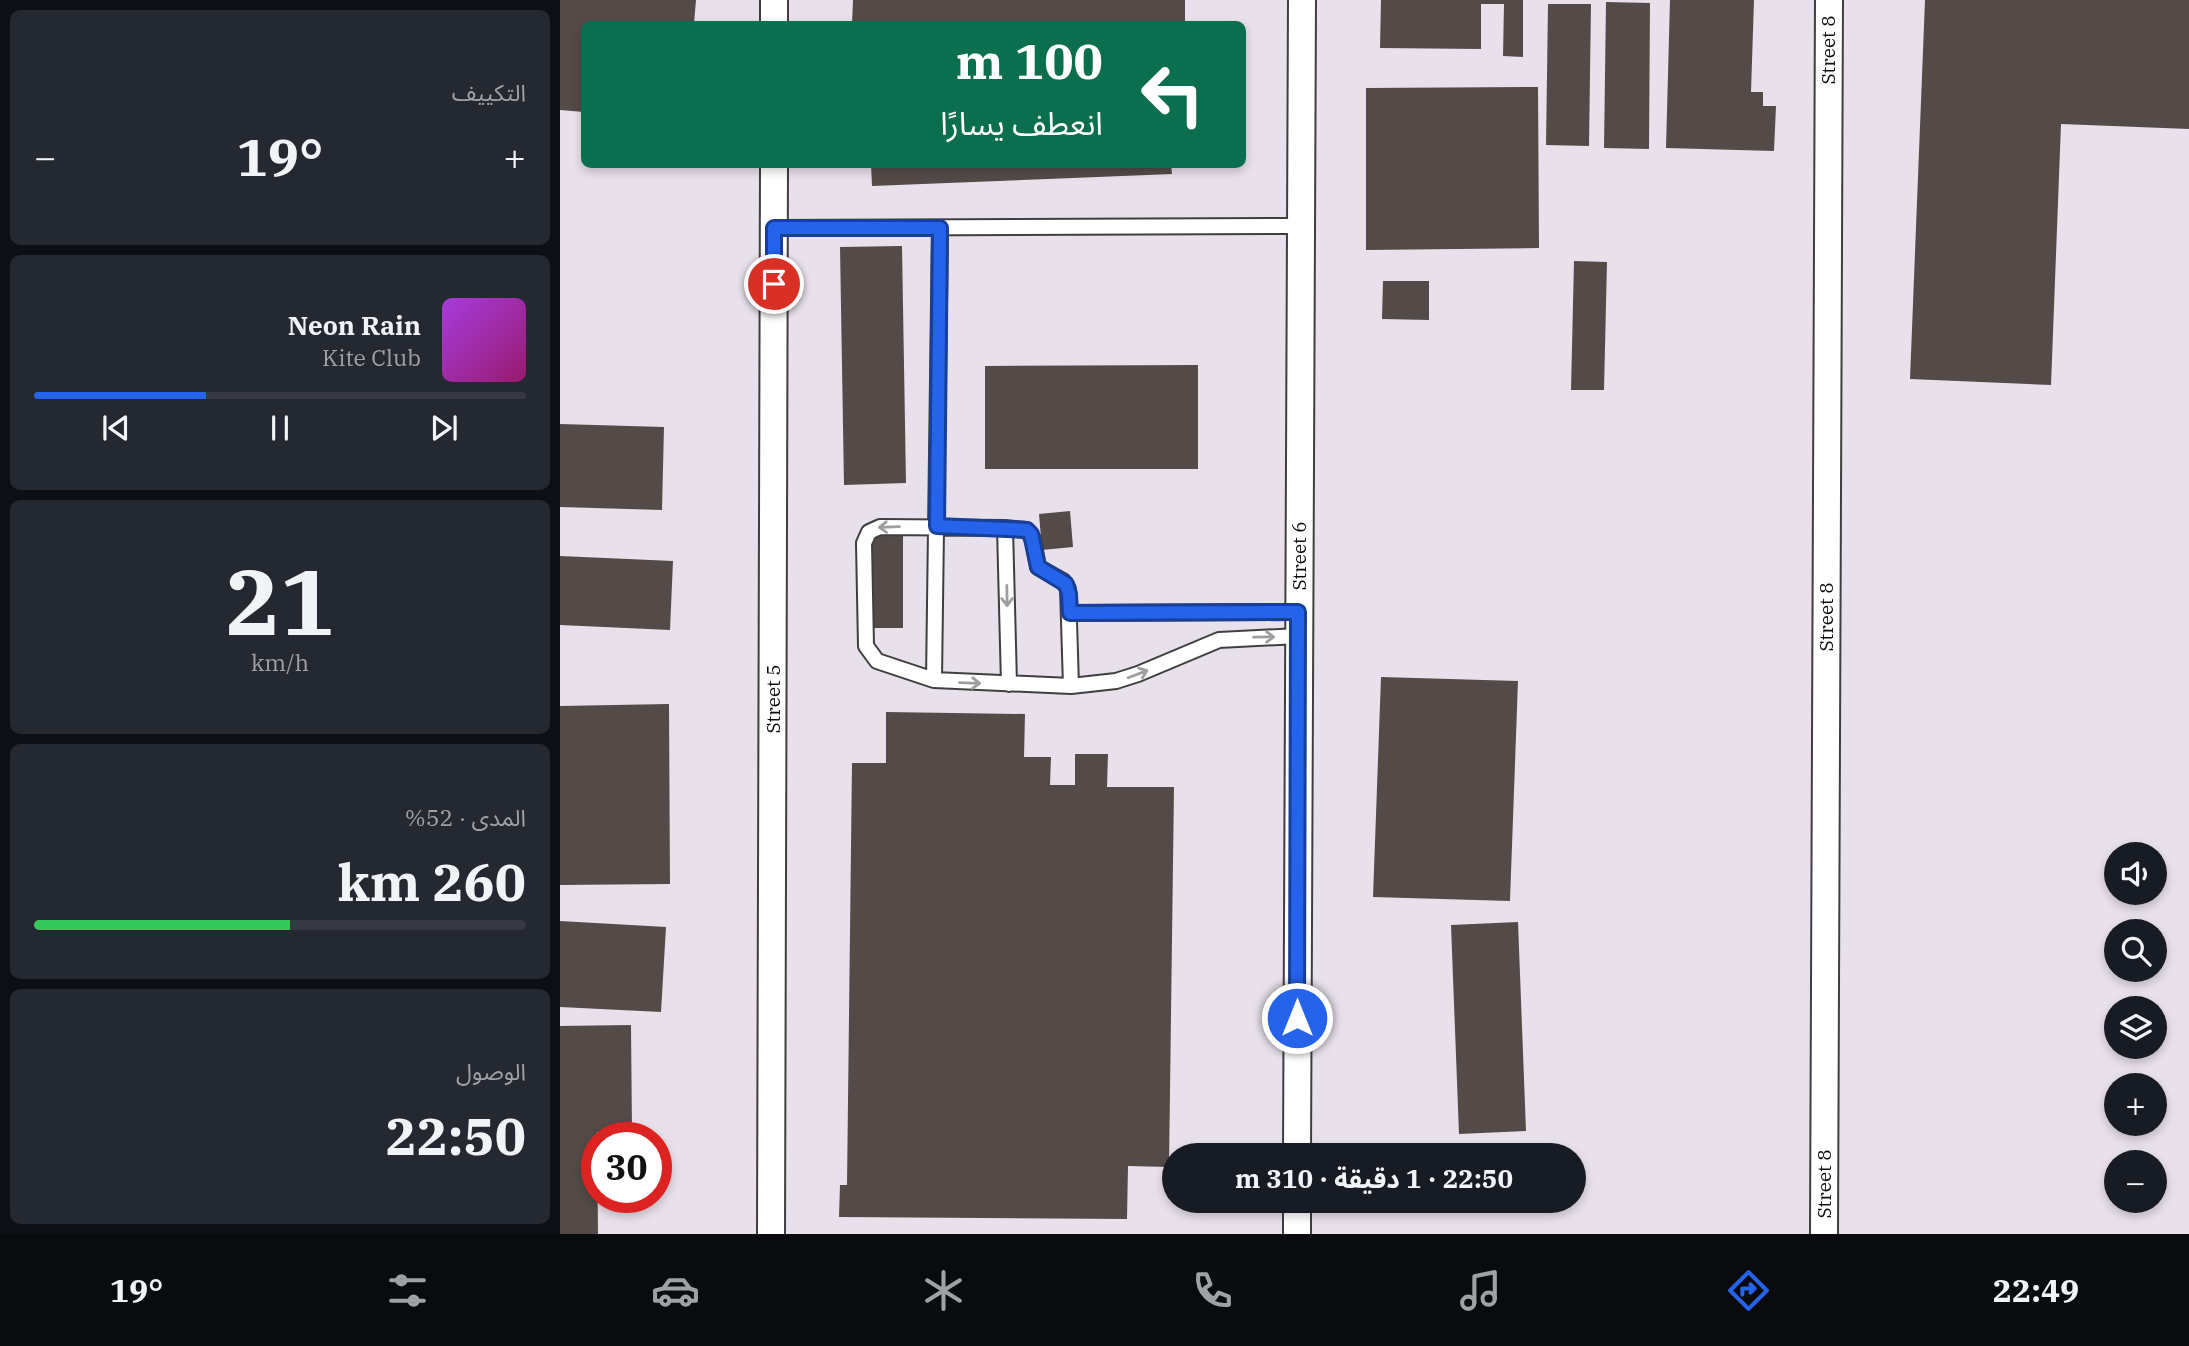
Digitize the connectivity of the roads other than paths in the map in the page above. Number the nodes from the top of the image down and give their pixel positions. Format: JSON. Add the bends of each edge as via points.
{"nodes":[{"id":1,"x":774,"y":0,"type":"edge"},
{"id":2,"x":1302,"y":0,"type":"edge"},
{"id":3,"x":1829,"y":0,"type":"edge"},
{"id":4,"x":774,"y":21,"type":"edge"},
{"id":5,"x":774,"y":168,"type":"edge"},
{"id":6,"x":1300,"y":226,"type":"junction"},
{"id":7,"x":774,"y":228,"type":"junction"},
{"id":8,"x":940,"y":228,"type":"junction"},
{"id":9,"x":937,"y":526,"type":"junction"},
{"id":10,"x":1005,"y":528,"type":"junction"},
{"id":11,"x":1070,"y":613,"type":"junction"},
{"id":12,"x":1298,"y":624,"type":"junction"},
{"id":13,"x":934,"y":680,"type":"junction"},
{"id":14,"x":1009,"y":684,"type":"junction"},
{"id":15,"x":1071,"y":686,"type":"junction"},
{"id":16,"x":1297,"y":1143,"type":"edge"},
{"id":17,"x":1297,"y":1213,"type":"edge"},
{"id":18,"x":772,"y":1234,"type":"edge"},
{"id":19,"x":1297,"y":1234,"type":"edge"},
{"id":20,"x":1824,"y":1234,"type":"edge"}],
"edges":[{"from":1,"to":4,"type":"street"},
{"from":2,"to":6,"type":"street","name":"Street 6"},
{"from":3,"to":20,"type":"street","name":"Street 8"},
{"from":5,"to":7,"type":"street","name":"Street 5"},
{"from":6,"to":8,"type":"lane"},
{"from":6,"to":12,"type":"street","name":"Street 6"},
{"from":7,"to":8,"type":"lane"},
{"from":7,"to":18,"type":"street","name":"Street 5"},
{"from":8,"to":9,"type":"lane"},
{"from":9,"to":10,"type":"lane"},
{"from":9,"to":13,"type":"lane"},
{"from":9,"to":13,"type":"lane","one_way":true,"via":[[880,527],[869,532],[864,543],[866,646],[877,661]]},
{"from":10,"to":11,"type":"lane","via":[[1031,534],[1038,567],[1066,584]]},
{"from":10,"to":14,"type":"lane","one_way":true},
{"from":11,"to":12,"type":"lane"},
{"from":11,"to":15,"type":"lane"},
{"from":15,"to":12,"type":"lane","one_way":true,"via":[[1127,678],[1219,640]]},
{"from":12,"to":16,"type":"street","name":"Street 6"},
{"from":13,"to":14,"type":"lane","one_way":true},
{"from":14,"to":15,"type":"lane"},
{"from":17,"to":19,"type":"street"}]}
